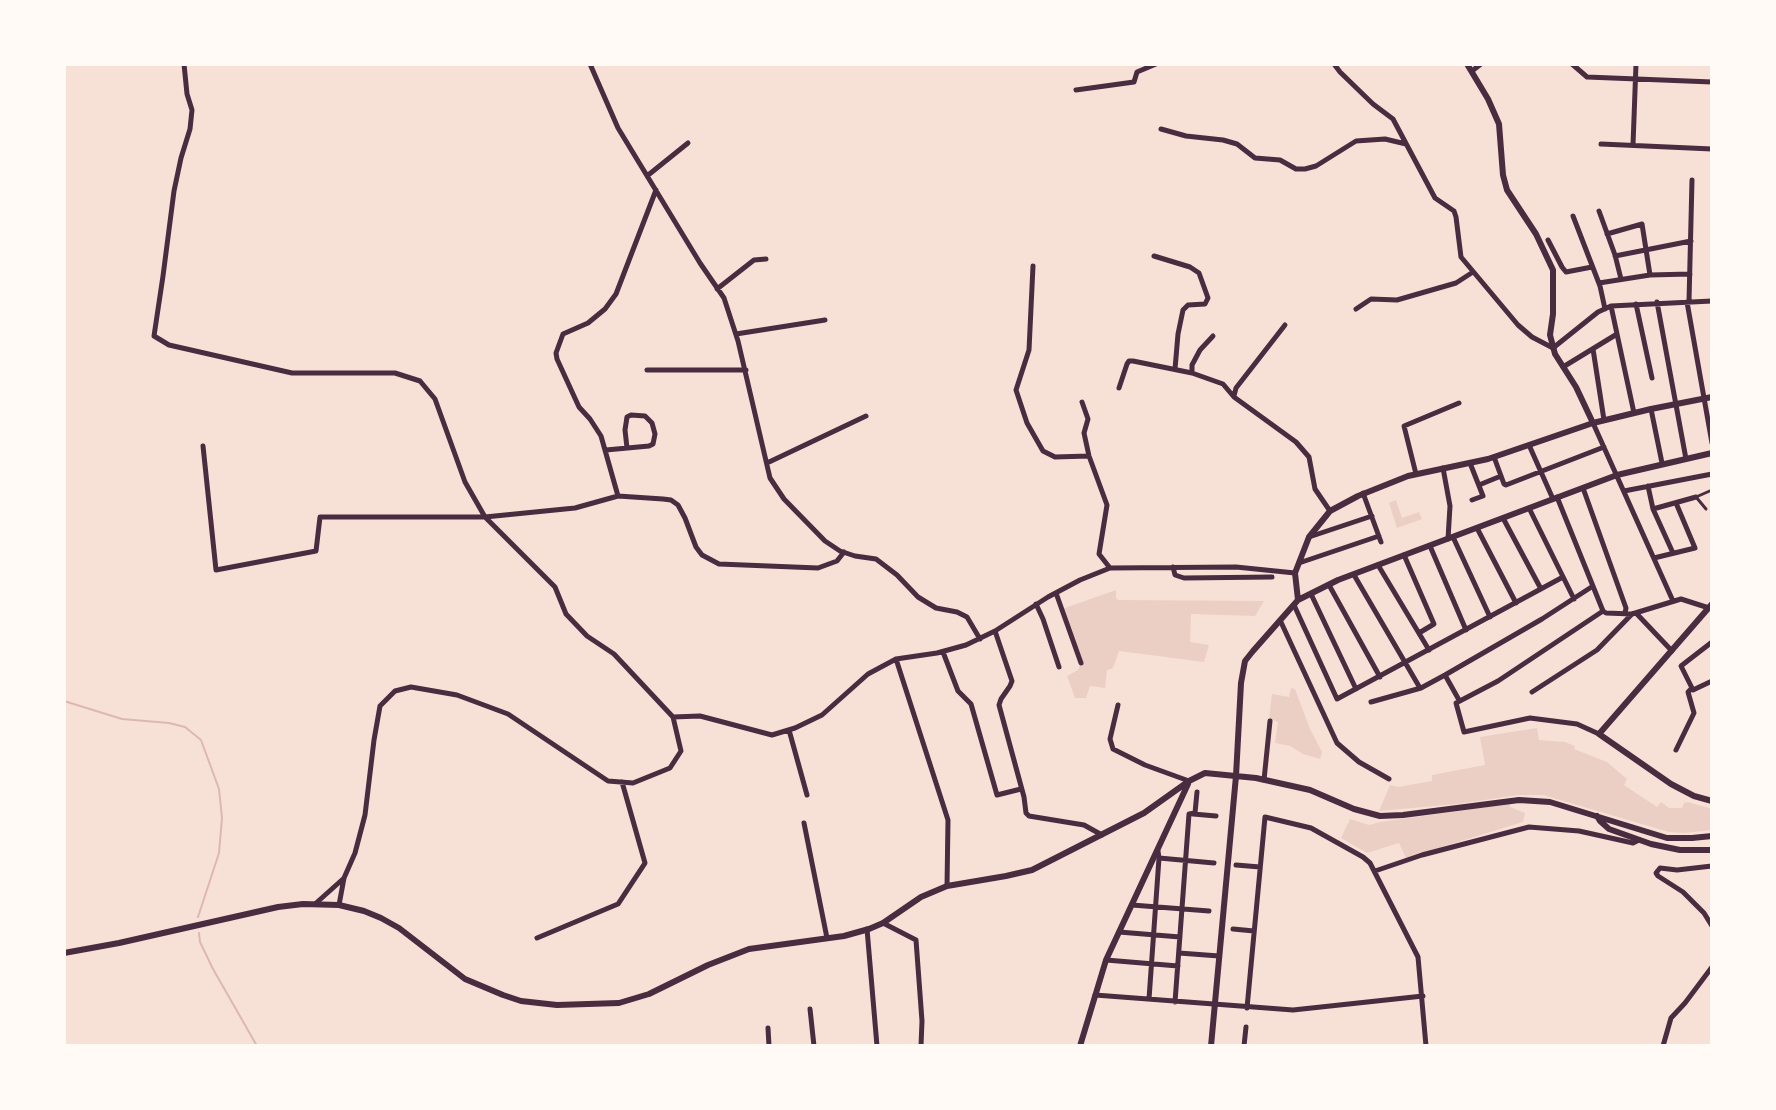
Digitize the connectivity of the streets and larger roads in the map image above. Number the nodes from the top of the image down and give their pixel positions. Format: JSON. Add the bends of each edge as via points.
{"nodes":[{"id":1,"x":184,"y":64,"type":"edge"},
{"id":2,"x":590,"y":64,"type":"edge"},
{"id":3,"x":1156,"y":64,"type":"edge"},
{"id":4,"x":1334,"y":64,"type":"edge"},
{"id":5,"x":1481,"y":64,"type":"edge"},
{"id":6,"x":1572,"y":64,"type":"edge"},
{"id":7,"x":1636,"y":64,"type":"edge"},
{"id":8,"x":1470,"y":68,"type":"edge"},
{"id":9,"x":1635,"y":78,"type":"junction"},
{"id":10,"x":1712,"y":82,"type":"edge"},
{"id":11,"x":1076,"y":90,"type":"dead end"},
{"id":12,"x":1161,"y":129,"type":"dead end"},
{"id":13,"x":688,"y":143,"type":"dead end"},
{"id":14,"x":1601,"y":144,"type":"dead end"},
{"id":15,"x":1407,"y":145,"type":"junction"},
{"id":16,"x":1633,"y":145,"type":"junction"},
{"id":17,"x":1712,"y":149,"type":"edge"},
{"id":18,"x":647,"y":176,"type":"junction"},
{"id":19,"x":1692,"y":180,"type":"dead end"},
{"id":20,"x":656,"y":190,"type":"junction"},
{"id":21,"x":1599,"y":211,"type":"dead end"},
{"id":22,"x":1573,"y":216,"type":"dead end"},
{"id":23,"x":1607,"y":234,"type":"junction"},
{"id":24,"x":1548,"y":240,"type":"dead end"},
{"id":25,"x":1691,"y":241,"type":"junction"},
{"id":26,"x":1647,"y":249,"type":"junction"},
{"id":27,"x":1154,"y":256,"type":"dead end"},
{"id":28,"x":1615,"y":256,"type":"junction"},
{"id":29,"x":766,"y":259,"type":"dead end"},
{"id":30,"x":1033,"y":266,"type":"dead end"},
{"id":31,"x":1592,"y":267,"type":"junction"},
{"id":32,"x":1473,"y":272,"type":"junction"},
{"id":33,"x":1690,"y":274,"type":"junction"},
{"id":34,"x":1650,"y":275,"type":"junction"},
{"id":35,"x":1621,"y":279,"type":"junction"},
{"id":36,"x":1599,"y":283,"type":"junction"},
{"id":37,"x":717,"y":289,"type":"junction"},
{"id":38,"x":1688,"y":301,"type":"junction"},
{"id":39,"x":1712,"y":301,"type":"edge"},
{"id":40,"x":1657,"y":302,"type":"junction"},
{"id":41,"x":1636,"y":304,"type":"junction"},
{"id":42,"x":1608,"y":308,"type":"junction"},
{"id":43,"x":1356,"y":309,"type":"dead end"},
{"id":44,"x":825,"y":320,"type":"dead end"},
{"id":45,"x":1285,"y":325,"type":"dead end"},
{"id":46,"x":736,"y":334,"type":"junction"},
{"id":47,"x":1617,"y":334,"type":"junction"},
{"id":48,"x":1213,"y":336,"type":"dead end"},
{"id":49,"x":1553,"y":348,"type":"junction"},
{"id":50,"x":1593,"y":349,"type":"junction"},
{"id":51,"x":1563,"y":367,"type":"junction"},
{"id":52,"x":1175,"y":369,"type":"junction"},
{"id":53,"x":647,"y":370,"type":"dead end"},
{"id":54,"x":746,"y":370,"type":"junction"},
{"id":55,"x":1192,"y":373,"type":"junction"},
{"id":56,"x":1652,"y":378,"type":"dead end"},
{"id":57,"x":1119,"y":388,"type":"dead end"},
{"id":58,"x":1234,"y":397,"type":"junction"},
{"id":59,"x":1708,"y":398,"type":"edge"},
{"id":60,"x":1082,"y":402,"type":"dead end"},
{"id":61,"x":1459,"y":403,"type":"dead end"},
{"id":62,"x":1675,"y":404,"type":"junction"},
{"id":63,"x":1651,"y":409,"type":"junction"},
{"id":64,"x":1634,"y":413,"type":"junction"},
{"id":65,"x":866,"y":416,"type":"dead end"},
{"id":66,"x":1604,"y":420,"type":"junction"},
{"id":67,"x":1593,"y":423,"type":"junction"},
{"id":68,"x":1712,"y":443,"type":"edge"},
{"id":69,"x":1529,"y":445,"type":"junction"},
{"id":70,"x":203,"y":446,"type":"dead end"},
{"id":71,"x":1604,"y":447,"type":"junction"},
{"id":72,"x":627,"y":448,"type":"junction"},
{"id":73,"x":606,"y":450,"type":"junction"},
{"id":74,"x":1710,"y":454,"type":"edge"},
{"id":75,"x":1089,"y":456,"type":"junction"},
{"id":76,"x":1494,"y":457,"type":"junction"},
{"id":77,"x":1686,"y":459,"type":"junction"},
{"id":78,"x":767,"y":463,"type":"junction"},
{"id":79,"x":1470,"y":463,"type":"junction"},
{"id":80,"x":1662,"y":463,"type":"junction"},
{"id":81,"x":1443,"y":468,"type":"junction"},
{"id":82,"x":1541,"y":472,"type":"junction"},
{"id":83,"x":1416,"y":474,"type":"junction"},
{"id":84,"x":1711,"y":474,"type":"edge"},
{"id":85,"x":1617,"y":475,"type":"junction"},
{"id":86,"x":1501,"y":476,"type":"junction"},
{"id":87,"x":1479,"y":485,"type":"junction"},
{"id":88,"x":1648,"y":486,"type":"junction"},
{"id":89,"x":1583,"y":488,"type":"junction"},
{"id":90,"x":1712,"y":490,"type":"edge"},
{"id":91,"x":1624,"y":491,"type":"junction"},
{"id":92,"x":1363,"y":493,"type":"junction"},
{"id":93,"x":618,"y":496,"type":"junction"},
{"id":94,"x":1696,"y":497,"type":"junction"},
{"id":95,"x":1555,"y":498,"type":"junction"},
{"id":96,"x":1472,"y":500,"type":"dead end"},
{"id":97,"x":1676,"y":503,"type":"junction"},
{"id":98,"x":1529,"y":508,"type":"junction"},
{"id":99,"x":1653,"y":509,"type":"junction"},
{"id":100,"x":1706,"y":509,"type":"dead end"},
{"id":101,"x":1330,"y":511,"type":"junction"},
{"id":102,"x":1372,"y":516,"type":"junction"},
{"id":103,"x":485,"y":517,"type":"junction"},
{"id":104,"x":1503,"y":518,"type":"junction"},
{"id":105,"x":1477,"y":528,"type":"junction"},
{"id":106,"x":1309,"y":537,"type":"junction"},
{"id":107,"x":1450,"y":538,"type":"junction"},
{"id":108,"x":1430,"y":546,"type":"junction"},
{"id":109,"x":844,"y":552,"type":"junction"},
{"id":110,"x":1673,"y":553,"type":"junction"},
{"id":111,"x":1404,"y":555,"type":"junction"},
{"id":112,"x":1654,"y":558,"type":"junction"},
{"id":113,"x":1299,"y":563,"type":"junction"},
{"id":114,"x":1378,"y":565,"type":"junction"},
{"id":115,"x":1173,"y":567,"type":"junction"},
{"id":116,"x":1110,"y":568,"type":"junction"},
{"id":117,"x":1295,"y":573,"type":"junction"},
{"id":118,"x":1354,"y":575,"type":"junction"},
{"id":119,"x":1272,"y":577,"type":"dead end"},
{"id":120,"x":1563,"y":577,"type":"junction"},
{"id":121,"x":1329,"y":585,"type":"junction"},
{"id":122,"x":1593,"y":586,"type":"junction"},
{"id":123,"x":1541,"y":589,"type":"junction"},
{"id":124,"x":1056,"y":593,"type":"junction"},
{"id":125,"x":1311,"y":594,"type":"junction"},
{"id":126,"x":1574,"y":599,"type":"junction"},
{"id":127,"x":1673,"y":601,"type":"junction"},
{"id":128,"x":1296,"y":603,"type":"junction"},
{"id":129,"x":1516,"y":603,"type":"junction"},
{"id":130,"x":1036,"y":604,"type":"junction"},
{"id":131,"x":1710,"y":606,"type":"edge"},
{"id":132,"x":1603,"y":611,"type":"junction"},
{"id":133,"x":1631,"y":613,"type":"junction"},
{"id":134,"x":1490,"y":617,"type":"junction"},
{"id":135,"x":1280,"y":620,"type":"junction"},
{"id":136,"x":1466,"y":630,"type":"junction"},
{"id":137,"x":995,"y":631,"type":"junction"},
{"id":138,"x":1419,"y":633,"type":"junction"},
{"id":139,"x":980,"y":639,"type":"junction"},
{"id":140,"x":1712,"y":642,"type":"edge"},
{"id":141,"x":1429,"y":650,"type":"junction"},
{"id":142,"x":1672,"y":651,"type":"junction"},
{"id":143,"x":943,"y":652,"type":"junction"},
{"id":144,"x":896,"y":659,"type":"junction"},
{"id":145,"x":1081,"y":663,"type":"dead end"},
{"id":146,"x":1405,"y":663,"type":"junction"},
{"id":147,"x":1059,"y":667,"type":"dead end"},
{"id":148,"x":1445,"y":675,"type":"junction"},
{"id":149,"x":1380,"y":677,"type":"junction"},
{"id":150,"x":1712,"y":681,"type":"edge"},
{"id":151,"x":1421,"y":688,"type":"junction"},
{"id":152,"x":1356,"y":689,"type":"junction"},
{"id":153,"x":1532,"y":692,"type":"dead end"},
{"id":154,"x":1688,"y":692,"type":"junction"},
{"id":155,"x":1371,"y":702,"type":"dead end"},
{"id":156,"x":1457,"y":702,"type":"junction"},
{"id":157,"x":1118,"y":705,"type":"dead end"},
{"id":158,"x":673,"y":717,"type":"junction"},
{"id":159,"x":1270,"y":721,"type":"dead end"},
{"id":160,"x":789,"y":730,"type":"junction"},
{"id":161,"x":1599,"y":734,"type":"junction"},
{"id":162,"x":1676,"y":750,"type":"dead end"},
{"id":163,"x":1236,"y":776,"type":"junction"},
{"id":164,"x":1389,"y":779,"type":"dead end"},
{"id":165,"x":1264,"y":780,"type":"junction"},
{"id":166,"x":1189,"y":781,"type":"junction"},
{"id":167,"x":622,"y":782,"type":"junction"},
{"id":168,"x":1021,"y":789,"type":"junction"},
{"id":169,"x":1197,"y":792,"type":"dead end"},
{"id":170,"x":807,"y":795,"type":"dead end"},
{"id":171,"x":1712,"y":801,"type":"edge"},
{"id":172,"x":1192,"y":814,"type":"junction"},
{"id":173,"x":1597,"y":815,"type":"junction"},
{"id":174,"x":1216,"y":816,"type":"dead end"},
{"id":175,"x":804,"y":823,"type":"dead end"},
{"id":176,"x":1102,"y":835,"type":"junction"},
{"id":177,"x":1712,"y":836,"type":"edge"},
{"id":178,"x":1639,"y":840,"type":"junction"},
{"id":179,"x":1712,"y":850,"type":"edge"},
{"id":180,"x":1158,"y":854,"type":"junction"},
{"id":181,"x":1185,"y":861,"type":"junction"},
{"id":182,"x":1214,"y":863,"type":"dead end"},
{"id":183,"x":1236,"y":865,"type":"dead end"},
{"id":184,"x":1712,"y":866,"type":"edge"},
{"id":185,"x":1260,"y":867,"type":"junction"},
{"id":186,"x":1375,"y":871,"type":"junction"},
{"id":187,"x":344,"y":878,"type":"junction"},
{"id":188,"x":947,"y":886,"type":"junction"},
{"id":189,"x":315,"y":904,"type":"junction"},
{"id":190,"x":339,"y":905,"type":"junction"},
{"id":191,"x":1132,"y":905,"type":"junction"},
{"id":192,"x":1155,"y":907,"type":"junction"},
{"id":193,"x":1182,"y":909,"type":"junction"},
{"id":194,"x":1209,"y":911,"type":"dead end"},
{"id":195,"x":883,"y":923,"type":"junction"},
{"id":196,"x":1712,"y":926,"type":"edge"},
{"id":197,"x":867,"y":929,"type":"junction"},
{"id":198,"x":1233,"y":929,"type":"dead end"},
{"id":199,"x":1254,"y":931,"type":"junction"},
{"id":200,"x":1119,"y":932,"type":"junction"},
{"id":201,"x":1153,"y":935,"type":"junction"},
{"id":202,"x":1180,"y":937,"type":"junction"},
{"id":203,"x":537,"y":938,"type":"dead end"},
{"id":204,"x":827,"y":938,"type":"junction"},
{"id":205,"x":64,"y":953,"type":"edge"},
{"id":206,"x":1179,"y":953,"type":"junction"},
{"id":207,"x":1219,"y":956,"type":"junction"},
{"id":208,"x":1106,"y":960,"type":"junction"},
{"id":209,"x":1151,"y":964,"type":"junction"},
{"id":210,"x":1178,"y":966,"type":"junction"},
{"id":211,"x":1712,"y":967,"type":"edge"},
{"id":212,"x":1095,"y":995,"type":"junction"},
{"id":213,"x":1423,"y":996,"type":"junction"},
{"id":214,"x":1149,"y":999,"type":"junction"},
{"id":215,"x":1175,"y":1002,"type":"junction"},
{"id":216,"x":1215,"y":1005,"type":"junction"},
{"id":217,"x":1247,"y":1008,"type":"junction"},
{"id":218,"x":810,"y":1009,"type":"dead end"},
{"id":219,"x":1246,"y":1027,"type":"dead end"},
{"id":220,"x":768,"y":1028,"type":"dead end"},
{"id":221,"x":769,"y":1046,"type":"edge"},
{"id":222,"x":814,"y":1046,"type":"edge"},
{"id":223,"x":877,"y":1046,"type":"edge"},
{"id":224,"x":921,"y":1046,"type":"edge"},
{"id":225,"x":1080,"y":1046,"type":"edge"},
{"id":226,"x":1211,"y":1046,"type":"edge"},
{"id":227,"x":1244,"y":1046,"type":"edge"},
{"id":228,"x":1426,"y":1046,"type":"edge"},
{"id":229,"x":1663,"y":1046,"type":"edge"}],
"edges":[{"from":1,"to":103,"type":"street","via":[[190,129],[174,191],[154,336],[169,345],[292,373],[395,373],[420,381],[435,399],[465,482]]},
{"from":2,"to":18,"type":"street","via":[[618,128]]},
{"from":3,"to":11,"type":"street","via":[[1137,72],[1134,82]]},
{"from":4,"to":15,"type":"street","via":[[1393,119]]},
{"from":5,"to":8,"type":"street"},
{"from":6,"to":9,"type":"street","via":[[1587,77]]},
{"from":7,"to":9,"type":"street"},
{"from":8,"to":49,"type":"street","via":[[1499,124],[1507,190],[1553,270]]},
{"from":9,"to":10,"type":"street"},
{"from":9,"to":16,"type":"street"},
{"from":12,"to":15,"type":"street","via":[[1237,144],[1255,158],[1280,160],[1296,169],[1316,166],[1356,141],[1385,139]]},
{"from":13,"to":18,"type":"street"},
{"from":14,"to":16,"type":"street"},
{"from":15,"to":32,"type":"street","via":[[1435,198],[1454,211],[1461,257]]},
{"from":16,"to":17,"type":"street"},
{"from":18,"to":20,"type":"street"},
{"from":19,"to":25,"type":"street"},
{"from":20,"to":37,"type":"street"},
{"from":20,"to":73,"type":"street","via":[[616,294],[588,323],[563,334],[556,353],[579,407]]},
{"from":21,"to":23,"type":"street"},
{"from":22,"to":31,"type":"street"},
{"from":23,"to":26,"type":"street","via":[[1642,224]]},
{"from":23,"to":28,"type":"street"},
{"from":24,"to":31,"type":"street","via":[[1566,272]]},
{"from":25,"to":26,"type":"street"},
{"from":25,"to":33,"type":"street"},
{"from":26,"to":28,"type":"street"},
{"from":26,"to":34,"type":"street"},
{"from":27,"to":52,"type":"street","via":[[1199,273],[1208,298],[1205,304],[1183,310]]},
{"from":28,"to":35,"type":"street"},
{"from":29,"to":37,"type":"street","via":[[754,260]]},
{"from":30,"to":75,"type":"street","via":[[1029,350],[1016,390],[1043,451],[1055,457]]},
{"from":31,"to":36,"type":"street"},
{"from":32,"to":43,"type":"street","via":[[1456,283],[1397,300],[1371,299]]},
{"from":32,"to":49,"type":"street","via":[[1518,325]]},
{"from":33,"to":34,"type":"street"},
{"from":33,"to":38,"type":"street"},
{"from":34,"to":35,"type":"street"},
{"from":35,"to":36,"type":"street"},
{"from":36,"to":42,"type":"street"},
{"from":37,"to":46,"type":"street"},
{"from":38,"to":39,"type":"street"},
{"from":38,"to":40,"type":"street"},
{"from":38,"to":59,"type":"street"},
{"from":40,"to":41,"type":"street"},
{"from":40,"to":62,"type":"street"},
{"from":41,"to":42,"type":"street"},
{"from":41,"to":56,"type":"street"},
{"from":42,"to":47,"type":"street"},
{"from":42,"to":49,"type":"street"},
{"from":44,"to":46,"type":"street"},
{"from":45,"to":58,"type":"street"},
{"from":46,"to":54,"type":"street"},
{"from":47,"to":50,"type":"street"},
{"from":47,"to":64,"type":"street"},
{"from":48,"to":55,"type":"street","via":[[1200,350]]},
{"from":49,"to":51,"type":"street"},
{"from":50,"to":51,"type":"street"},
{"from":50,"to":66,"type":"street"},
{"from":51,"to":67,"type":"street"},
{"from":52,"to":55,"type":"street"},
{"from":52,"to":57,"type":"street","via":[[1129,361]]},
{"from":53,"to":54,"type":"street"},
{"from":54,"to":78,"type":"street"},
{"from":55,"to":58,"type":"street","via":[[1223,384]]},
{"from":58,"to":101,"type":"street","via":[[1309,457],[1315,489]]},
{"from":59,"to":62,"type":"street"},
{"from":59,"to":68,"type":"street"},
{"from":60,"to":75,"type":"street"},
{"from":61,"to":83,"type":"street","via":[[1404,426]]},
{"from":62,"to":63,"type":"street"},
{"from":62,"to":77,"type":"street"},
{"from":63,"to":64,"type":"street"},
{"from":63,"to":80,"type":"street"},
{"from":64,"to":66,"type":"street"},
{"from":65,"to":78,"type":"street"},
{"from":66,"to":67,"type":"street"},
{"from":67,"to":69,"type":"street"},
{"from":67,"to":71,"type":"street"},
{"from":69,"to":76,"type":"street"},
{"from":69,"to":82,"type":"street"},
{"from":70,"to":103,"type":"street","via":[[216,570],[316,551],[320,517]]},
{"from":71,"to":82,"type":"street"},
{"from":71,"to":85,"type":"street"},
{"from":72,"to":72,"type":"street","via":[[653,444],[652,423],[645,416],[627,417]]},
{"from":72,"to":73,"type":"street"},
{"from":73,"to":93,"type":"street"},
{"from":74,"to":77,"type":"street"},
{"from":75,"to":116,"type":"street","via":[[1107,505],[1099,554]]},
{"from":76,"to":79,"type":"street"},
{"from":76,"to":86,"type":"street"},
{"from":77,"to":80,"type":"street"},
{"from":78,"to":109,"type":"street","via":[[784,499],[825,541]]},
{"from":79,"to":81,"type":"street"},
{"from":79,"to":87,"type":"street"},
{"from":80,"to":85,"type":"street"},
{"from":81,"to":83,"type":"street"},
{"from":81,"to":107,"type":"street"},
{"from":82,"to":86,"type":"street","via":[[1506,485]]},
{"from":82,"to":95,"type":"street"},
{"from":83,"to":92,"type":"street"},
{"from":84,"to":88,"type":"street"},
{"from":85,"to":89,"type":"street"},
{"from":85,"to":91,"type":"street"},
{"from":86,"to":87,"type":"street"},
{"from":87,"to":96,"type":"street","via":[[1483,496]]},
{"from":88,"to":91,"type":"street"},
{"from":88,"to":99,"type":"street"},
{"from":89,"to":95,"type":"street"},
{"from":89,"to":133,"type":"street"},
{"from":90,"to":94,"type":"street"},
{"from":91,"to":112,"type":"street"},
{"from":92,"to":101,"type":"street"},
{"from":92,"to":102,"type":"street"},
{"from":93,"to":103,"type":"street","via":[[575,508]]},
{"from":93,"to":109,"type":"street","via":[[671,500],[702,555],[719,564],[818,568]]},
{"from":94,"to":97,"type":"street"},
{"from":94,"to":100,"type":"street"},
{"from":95,"to":98,"type":"street"},
{"from":95,"to":122,"type":"street"},
{"from":97,"to":99,"type":"street"},
{"from":97,"to":110,"type":"street","via":[[1695,548]]},
{"from":98,"to":104,"type":"street"},
{"from":98,"to":120,"type":"street"},
{"from":99,"to":110,"type":"street"},
{"from":101,"to":106,"type":"street"},
{"from":102,"to":106,"type":"street"},
{"from":102,"to":113,"type":"street","via":[[1380,539]]},
{"from":103,"to":158,"type":"street","via":[[555,587],[576,625],[614,654]]},
{"from":104,"to":105,"type":"street"},
{"from":104,"to":123,"type":"street"},
{"from":105,"to":107,"type":"street"},
{"from":105,"to":129,"type":"street"},
{"from":106,"to":113,"type":"street"},
{"from":107,"to":108,"type":"street"},
{"from":107,"to":134,"type":"street"},
{"from":108,"to":111,"type":"street"},
{"from":108,"to":136,"type":"street"},
{"from":109,"to":139,"type":"street","via":[[876,559],[918,597],[967,617]]},
{"from":110,"to":112,"type":"street"},
{"from":111,"to":114,"type":"street"},
{"from":111,"to":138,"type":"street","via":[[1434,624]]},
{"from":112,"to":127,"type":"street"},
{"from":113,"to":117,"type":"street"},
{"from":114,"to":118,"type":"street"},
{"from":114,"to":138,"type":"street"},
{"from":115,"to":116,"type":"street"},
{"from":115,"to":117,"type":"street"},
{"from":115,"to":119,"type":"street","via":[[1175,575],[1184,578]]},
{"from":116,"to":124,"type":"street"},
{"from":117,"to":128,"type":"street"},
{"from":118,"to":121,"type":"street"},
{"from":118,"to":146,"type":"street"},
{"from":120,"to":123,"type":"street"},
{"from":120,"to":126,"type":"street"},
{"from":121,"to":125,"type":"street"},
{"from":121,"to":149,"type":"street"},
{"from":122,"to":126,"type":"street"},
{"from":122,"to":132,"type":"street"},
{"from":123,"to":129,"type":"street"},
{"from":124,"to":130,"type":"street"},
{"from":124,"to":145,"type":"street"},
{"from":125,"to":128,"type":"street"},
{"from":125,"to":152,"type":"street"},
{"from":126,"to":148,"type":"street"},
{"from":127,"to":131,"type":"street"},
{"from":127,"to":133,"type":"street"},
{"from":128,"to":135,"type":"street"},
{"from":128,"to":152,"type":"street","via":[[1337,699]]},
{"from":129,"to":134,"type":"street"},
{"from":130,"to":137,"type":"street"},
{"from":130,"to":147,"type":"street"},
{"from":131,"to":142,"type":"street"},
{"from":132,"to":133,"type":"street"},
{"from":132,"to":156,"type":"street"},
{"from":133,"to":142,"type":"street"},
{"from":133,"to":153,"type":"street","via":[[1597,650]]},
{"from":134,"to":136,"type":"street"},
{"from":135,"to":163,"type":"street","via":[[1245,661]]},
{"from":135,"to":164,"type":"street","via":[[1337,743]]},
{"from":136,"to":141,"type":"street"},
{"from":137,"to":139,"type":"street"},
{"from":137,"to":168,"type":"street","via":[[1012,681],[999,705]]},
{"from":138,"to":141,"type":"street"},
{"from":139,"to":143,"type":"street"},
{"from":140,"to":154,"type":"street","via":[[1681,666],[1692,688]]},
{"from":141,"to":146,"type":"street"},
{"from":142,"to":161,"type":"street"},
{"from":143,"to":144,"type":"street"},
{"from":143,"to":168,"type":"street","via":[[958,691],[971,704],[997,795]]},
{"from":144,"to":160,"type":"street","via":[[868,674],[822,715]]},
{"from":144,"to":188,"type":"street","via":[[948,820]]},
{"from":146,"to":149,"type":"street"},
{"from":146,"to":151,"type":"street"},
{"from":148,"to":151,"type":"street"},
{"from":148,"to":156,"type":"street"},
{"from":149,"to":152,"type":"street"},
{"from":150,"to":154,"type":"street"},
{"from":151,"to":155,"type":"street"},
{"from":154,"to":162,"type":"street","via":[[1694,713]]},
{"from":156,"to":161,"type":"street","via":[[1464,732],[1530,718],[1577,724]]},
{"from":157,"to":166,"type":"street","via":[[1110,739],[1113,749]]},
{"from":158,"to":160,"type":"street","via":[[700,716],[772,735]]},
{"from":158,"to":167,"type":"street","via":[[681,751],[670,768],[633,783]]},
{"from":159,"to":165,"type":"street"},
{"from":160,"to":170,"type":"street"},
{"from":161,"to":171,"type":"street","via":[[1671,784]]},
{"from":163,"to":165,"type":"street"},
{"from":163,"to":166,"type":"street","via":[[1205,773]]},
{"from":163,"to":207,"type":"street"},
{"from":165,"to":173,"type":"street","via":[[1310,790],[1380,816],[1519,800]]},
{"from":166,"to":176,"type":"street"},
{"from":166,"to":180,"type":"street"},
{"from":167,"to":187,"type":"street","via":[[608,781],[508,714],[457,695],[411,687],[395,691],[380,706],[365,815]]},
{"from":167,"to":203,"type":"street","via":[[645,863],[618,904]]},
{"from":168,"to":176,"type":"street","via":[[1029,816],[1084,825]]},
{"from":169,"to":172,"type":"street"},
{"from":172,"to":174,"type":"street"},
{"from":172,"to":181,"type":"street"},
{"from":173,"to":177,"type":"street","via":[[1667,838]]},
{"from":173,"to":178,"type":"street","via":[[1609,829]]},
{"from":175,"to":204,"type":"street"},
{"from":176,"to":188,"type":"street","via":[[1032,870]]},
{"from":178,"to":179,"type":"street","via":[[1680,850]]},
{"from":178,"to":186,"type":"street","via":[[1529,827]]},
{"from":180,"to":181,"type":"street"},
{"from":180,"to":191,"type":"street"},
{"from":180,"to":192,"type":"street"},
{"from":181,"to":182,"type":"street"},
{"from":181,"to":193,"type":"street"},
{"from":183,"to":185,"type":"street"},
{"from":184,"to":196,"type":"street","via":[[1660,868],[1656,873],[1683,892]]},
{"from":185,"to":186,"type":"street","via":[[1265,817],[1311,828],[1363,857]]},
{"from":185,"to":199,"type":"street"},
{"from":186,"to":213,"type":"street","via":[[1418,957]]},
{"from":187,"to":189,"type":"street"},
{"from":187,"to":190,"type":"street"},
{"from":188,"to":195,"type":"street"},
{"from":189,"to":190,"type":"street"},
{"from":189,"to":205,"type":"street","via":[[278,907]]},
{"from":190,"to":204,"type":"street","via":[[399,928],[485,989],[557,1005],[619,1003],[749,949]]},
{"from":191,"to":192,"type":"street"},
{"from":191,"to":200,"type":"street"},
{"from":192,"to":193,"type":"street"},
{"from":192,"to":201,"type":"street"},
{"from":193,"to":194,"type":"street"},
{"from":193,"to":202,"type":"street"},
{"from":195,"to":197,"type":"street"},
{"from":195,"to":224,"type":"street","via":[[916,940]]},
{"from":197,"to":204,"type":"street"},
{"from":197,"to":223,"type":"street"},
{"from":198,"to":199,"type":"street"},
{"from":199,"to":217,"type":"street"},
{"from":200,"to":201,"type":"street"},
{"from":200,"to":208,"type":"street"},
{"from":201,"to":202,"type":"street"},
{"from":201,"to":209,"type":"street"},
{"from":202,"to":206,"type":"street"},
{"from":206,"to":207,"type":"street"},
{"from":206,"to":210,"type":"street"},
{"from":207,"to":216,"type":"street"},
{"from":208,"to":209,"type":"street"},
{"from":208,"to":212,"type":"street"},
{"from":209,"to":210,"type":"street"},
{"from":209,"to":214,"type":"street"},
{"from":210,"to":215,"type":"street"},
{"from":211,"to":229,"type":"street","via":[[1671,1018]]},
{"from":212,"to":214,"type":"street"},
{"from":212,"to":225,"type":"street"},
{"from":213,"to":217,"type":"street","via":[[1293,1010]]},
{"from":213,"to":228,"type":"street"},
{"from":214,"to":215,"type":"street"},
{"from":215,"to":216,"type":"street"},
{"from":216,"to":217,"type":"street"},
{"from":216,"to":226,"type":"street"},
{"from":218,"to":222,"type":"street"},
{"from":219,"to":227,"type":"street"},
{"from":220,"to":221,"type":"street"}]}
